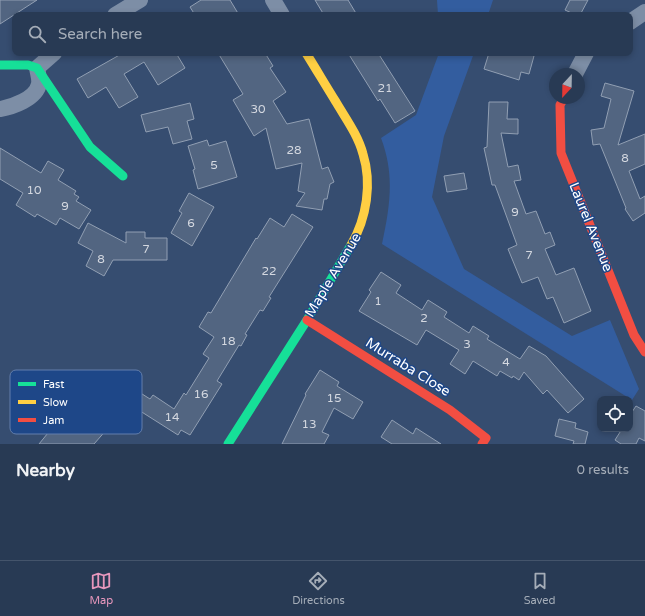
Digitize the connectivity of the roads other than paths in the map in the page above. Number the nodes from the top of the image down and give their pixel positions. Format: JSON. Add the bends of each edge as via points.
{"nodes":[{"id":1,"x":140,"y":0,"type":"edge"},
{"id":2,"x":273,"y":0,"type":"edge"},
{"id":3,"x":120,"y":12,"type":"edge"},
{"id":4,"x":280,"y":12,"type":"edge"},
{"id":5,"x":645,"y":12,"type":"edge"},
{"id":6,"x":633,"y":20,"type":"edge"},
{"id":7,"x":50,"y":56,"type":"edge"},
{"id":8,"x":308,"y":56,"type":"edge"},
{"id":9,"x":584,"y":56,"type":"edge"},
{"id":10,"x":0,"y":65,"type":"edge"},
{"id":11,"x":37,"y":68,"type":"junction"},
{"id":12,"x":578,"y":68,"type":"edge"},
{"id":13,"x":561,"y":104,"type":"edge"},
{"id":14,"x":0,"y":109,"type":"edge"},
{"id":15,"x":123,"y":176,"type":"dead end"},
{"id":16,"x":307,"y":320,"type":"junction"},
{"id":17,"x":645,"y":352,"type":"edge"},
{"id":18,"x":228,"y":444,"type":"edge"},
{"id":19,"x":482,"y":444,"type":"edge"}],
"edges":[{"from":1,"to":3,"type":"street"},
{"from":2,"to":4,"type":"street"},
{"from":5,"to":6,"type":"street"},
{"from":7,"to":11,"type":"street"},
{"from":8,"to":16,"type":"street","name":"Maple Avenue","via":[[360,143],[367,186],[361,227]]},
{"from":9,"to":12,"type":"street"},
{"from":10,"to":11,"type":"street","via":[[28,65]]},
{"from":11,"to":14,"type":"street","via":[[39,86],[35,92],[29,98]]},
{"from":11,"to":15,"type":"street","via":[[90,147]]},
{"from":13,"to":17,"type":"street","name":"Laurel Avenue","via":[[561,153],[634,335]]},
{"from":16,"to":18,"type":"street","name":"Maple Avenue"},
{"from":16,"to":19,"type":"street","name":"Murraba Close","via":[[450,410],[486,438]]}]}
